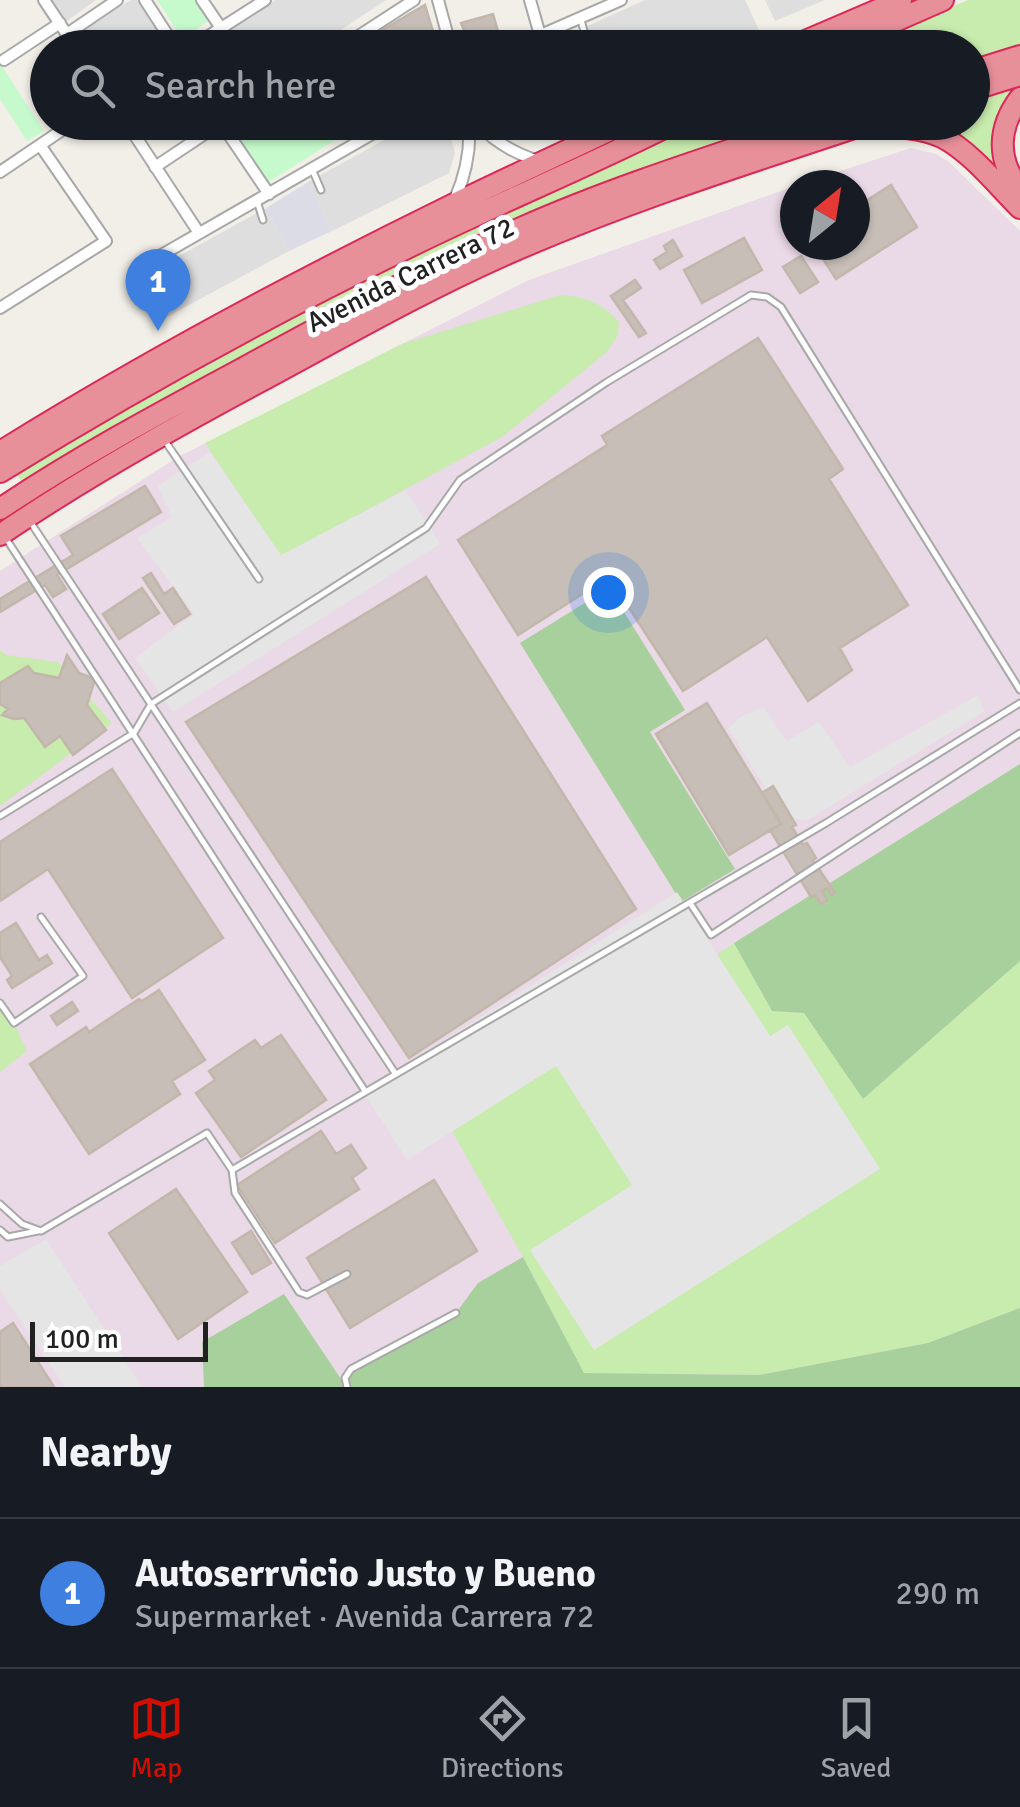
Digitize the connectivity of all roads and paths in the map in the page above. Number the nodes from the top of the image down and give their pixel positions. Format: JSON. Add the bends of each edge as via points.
{"nodes":[{"id":1,"x":44,"y":0,"type":"edge"},
{"id":2,"x":117,"y":0,"type":"edge"},
{"id":3,"x":144,"y":0,"type":"edge"},
{"id":4,"x":202,"y":0,"type":"edge"},
{"id":5,"x":265,"y":0,"type":"edge"},
{"id":6,"x":414,"y":0,"type":"edge"},
{"id":7,"x":438,"y":0,"type":"edge"},
{"id":8,"x":530,"y":0,"type":"edge"},
{"id":9,"x":621,"y":0,"type":"edge"},
{"id":10,"x":901,"y":0,"type":"edge"},
{"id":11,"x":943,"y":0,"type":"edge"},
{"id":12,"x":580,"y":18,"type":"junction"},
{"id":13,"x":220,"y":28,"type":"junction"},
{"id":14,"x":63,"y":29,"type":"joint"},
{"id":15,"x":164,"y":30,"type":"edge"},
{"id":16,"x":217,"y":30,"type":"edge"},
{"id":17,"x":368,"y":30,"type":"edge"},
{"id":18,"x":446,"y":30,"type":"edge"},
{"id":19,"x":539,"y":30,"type":"edge"},
{"id":20,"x":552,"y":30,"type":"edge"},
{"id":21,"x":584,"y":30,"type":"edge"},
{"id":22,"x":831,"y":30,"type":"edge"},
{"id":23,"x":875,"y":30,"type":"edge"},
{"id":24,"x":30,"y":46,"type":"edge"},
{"id":25,"x":1020,"y":56,"type":"edge"},
{"id":26,"x":4,"y":60,"type":"dead end"},
{"id":27,"x":990,"y":65,"type":"edge"},
{"id":28,"x":1020,"y":75,"type":"edge"},
{"id":29,"x":990,"y":84,"type":"edge"},
{"id":30,"x":1020,"y":98,"type":"edge"},
{"id":31,"x":47,"y":140,"type":"edge"},
{"id":32,"x":138,"y":140,"type":"edge"},
{"id":33,"x":195,"y":140,"type":"edge"},
{"id":34,"x":232,"y":140,"type":"edge"},
{"id":35,"x":362,"y":140,"type":"edge"},
{"id":36,"x":470,"y":140,"type":"edge"},
{"id":37,"x":496,"y":140,"type":"edge"},
{"id":38,"x":589,"y":140,"type":"edge"},
{"id":39,"x":637,"y":140,"type":"edge"},
{"id":40,"x":760,"y":140,"type":"edge"},
{"id":41,"x":818,"y":140,"type":"edge"},
{"id":42,"x":947,"y":140,"type":"edge"},
{"id":43,"x":40,"y":145,"type":"junction"},
{"id":44,"x":543,"y":162,"type":"junction"},
{"id":45,"x":155,"y":166,"type":"junction"},
{"id":46,"x":312,"y":169,"type":"junction"},
{"id":47,"x":0,"y":172,"type":"edge"},
{"id":48,"x":1020,"y":189,"type":"edge"},
{"id":49,"x":321,"y":190,"type":"dead end"},
{"id":50,"x":269,"y":194,"type":"junction"},
{"id":51,"x":256,"y":201,"type":"junction"},
{"id":52,"x":453,"y":204,"type":"junction"},
{"id":53,"x":1020,"y":208,"type":"edge"},
{"id":54,"x":264,"y":220,"type":"dead end"},
{"id":55,"x":199,"y":234,"type":"junction"},
{"id":56,"x":488,"y":243,"type":"junction"},
{"id":57,"x":151,"y":261,"type":"dead end"},
{"id":58,"x":463,"y":274,"type":"junction"},
{"id":59,"x":264,"y":301,"type":"junction"},
{"id":60,"x":304,"y":301,"type":"junction"},
{"id":61,"x":0,"y":308,"type":"edge"},
{"id":62,"x":160,"y":435,"type":"junction"},
{"id":63,"x":0,"y":452,"type":"edge"},
{"id":64,"x":0,"y":472,"type":"edge"},
{"id":65,"x":0,"y":509,"type":"edge"},
{"id":66,"x":26,"y":517,"type":"junction"},
{"id":67,"x":1,"y":534,"type":"edge"},
{"id":68,"x":259,"y":579,"type":"dead end"},
{"id":69,"x":1020,"y":690,"type":"edge"},
{"id":70,"x":1020,"y":703,"type":"edge"},
{"id":71,"x":151,"y":704,"type":"junction"},
{"id":72,"x":134,"y":733,"type":"junction"},
{"id":73,"x":1020,"y":733,"type":"edge"},
{"id":74,"x":0,"y":816,"type":"edge"},
{"id":75,"x":690,"y":902,"type":"junction"},
{"id":76,"x":40,"y":917,"type":"dead end"},
{"id":77,"x":0,"y":1003,"type":"edge"},
{"id":78,"x":395,"y":1073,"type":"junction"},
{"id":79,"x":364,"y":1091,"type":"junction"},
{"id":80,"x":232,"y":1170,"type":"junction"},
{"id":81,"x":0,"y":1204,"type":"edge"},
{"id":82,"x":0,"y":1230,"type":"edge"},
{"id":83,"x":41,"y":1231,"type":"junction"},
{"id":84,"x":347,"y":1274,"type":"dead end"},
{"id":85,"x":456,"y":1313,"type":"dead end"},
{"id":86,"x":347,"y":1387,"type":"edge"}],
"edges":[{"from":1,"to":14,"type":"street"},
{"from":2,"to":14,"type":"street"},
{"from":3,"to":15,"type":"street"},
{"from":4,"to":13,"type":"street"},
{"from":5,"to":13,"type":"street"},
{"from":6,"to":17,"type":"street"},
{"from":7,"to":18,"type":"street"},
{"from":8,"to":19,"type":"street"},
{"from":9,"to":12,"type":"street"},
{"from":10,"to":22,"type":"highway"},
{"from":11,"to":23,"type":"highway"},
{"from":12,"to":20,"type":"street"},
{"from":12,"to":21,"type":"lane"},
{"from":13,"to":16,"type":"street"},
{"from":24,"to":26,"type":"street"},
{"from":25,"to":27,"type":"highway"},
{"from":28,"to":29,"type":"highway"},
{"from":30,"to":48,"type":"highway","via":[[1002,139],[1005,165]]},
{"from":31,"to":43,"type":"street"},
{"from":32,"to":45,"type":"street"},
{"from":33,"to":45,"type":"street"},
{"from":34,"to":50,"type":"street"},
{"from":35,"to":46,"type":"street"},
{"from":36,"to":52,"type":"street"},
{"from":37,"to":44,"type":"street"},
{"from":38,"to":44,"type":"highway","name":"Avenida Carrera 72"},
{"from":39,"to":60,"type":"highway","name":"Avenida Carrera 72"},
{"from":40,"to":56,"type":"highway","name":"Avenida Carrera 72"},
{"from":41,"to":58,"type":"highway","name":"Avenida Carrera 72","via":[[664,192]]},
{"from":42,"to":53,"type":"highway"},
{"from":43,"to":47,"type":"street"},
{"from":43,"to":61,"type":"street","via":[[106,241]]},
{"from":44,"to":52,"type":"highway","name":"Avenida Carrera 72"},
{"from":45,"to":55,"type":"street"},
{"from":46,"to":49,"type":"lane"},
{"from":46,"to":50,"type":"street"},
{"from":50,"to":51,"type":"street"},
{"from":51,"to":54,"type":"lane"},
{"from":51,"to":55,"type":"street"},
{"from":52,"to":59,"type":"highway","name":"Avenida Carrera 72"},
{"from":55,"to":57,"type":"street"},
{"from":56,"to":58,"type":"highway"},
{"from":56,"to":65,"type":"highway","name":"Avenida Carrera 72","via":[[148,420]]},
{"from":58,"to":62,"type":"highway","name":"Avenida Carrera 72"},
{"from":59,"to":60,"type":"highway"},
{"from":59,"to":63,"type":"highway","name":"Avenida Carrera 72"},
{"from":60,"to":64,"type":"highway","name":"Avenida Carrera 72"},
{"from":62,"to":66,"type":"highway","name":"Avenida Carrera 72"},
{"from":62,"to":68,"type":"lane"},
{"from":66,"to":67,"type":"highway","name":"Avenida Carrera 72"},
{"from":66,"to":71,"type":"lane"},
{"from":67,"to":72,"type":"lane"},
{"from":69,"to":71,"type":"lane","via":[[781,307],[760,295],[607,382],[460,480],[426,528]]},
{"from":70,"to":75,"type":"lane"},
{"from":71,"to":72,"type":"lane"},
{"from":71,"to":78,"type":"lane"},
{"from":72,"to":74,"type":"lane"},
{"from":72,"to":79,"type":"lane"},
{"from":73,"to":75,"type":"lane","via":[[711,935]]},
{"from":75,"to":78,"type":"lane"},
{"from":76,"to":77,"type":"lane","via":[[83,976],[14,1023]]},
{"from":78,"to":79,"type":"lane"},
{"from":79,"to":80,"type":"lane"},
{"from":80,"to":83,"type":"lane","via":[[207,1133]]},
{"from":80,"to":84,"type":"lane","via":[[235,1193],[298,1292],[307,1295]]},
{"from":81,"to":83,"type":"lane"},
{"from":82,"to":83,"type":"lane","via":[[8,1237]]},
{"from":85,"to":86,"type":"lane","via":[[351,1369]]}]}
